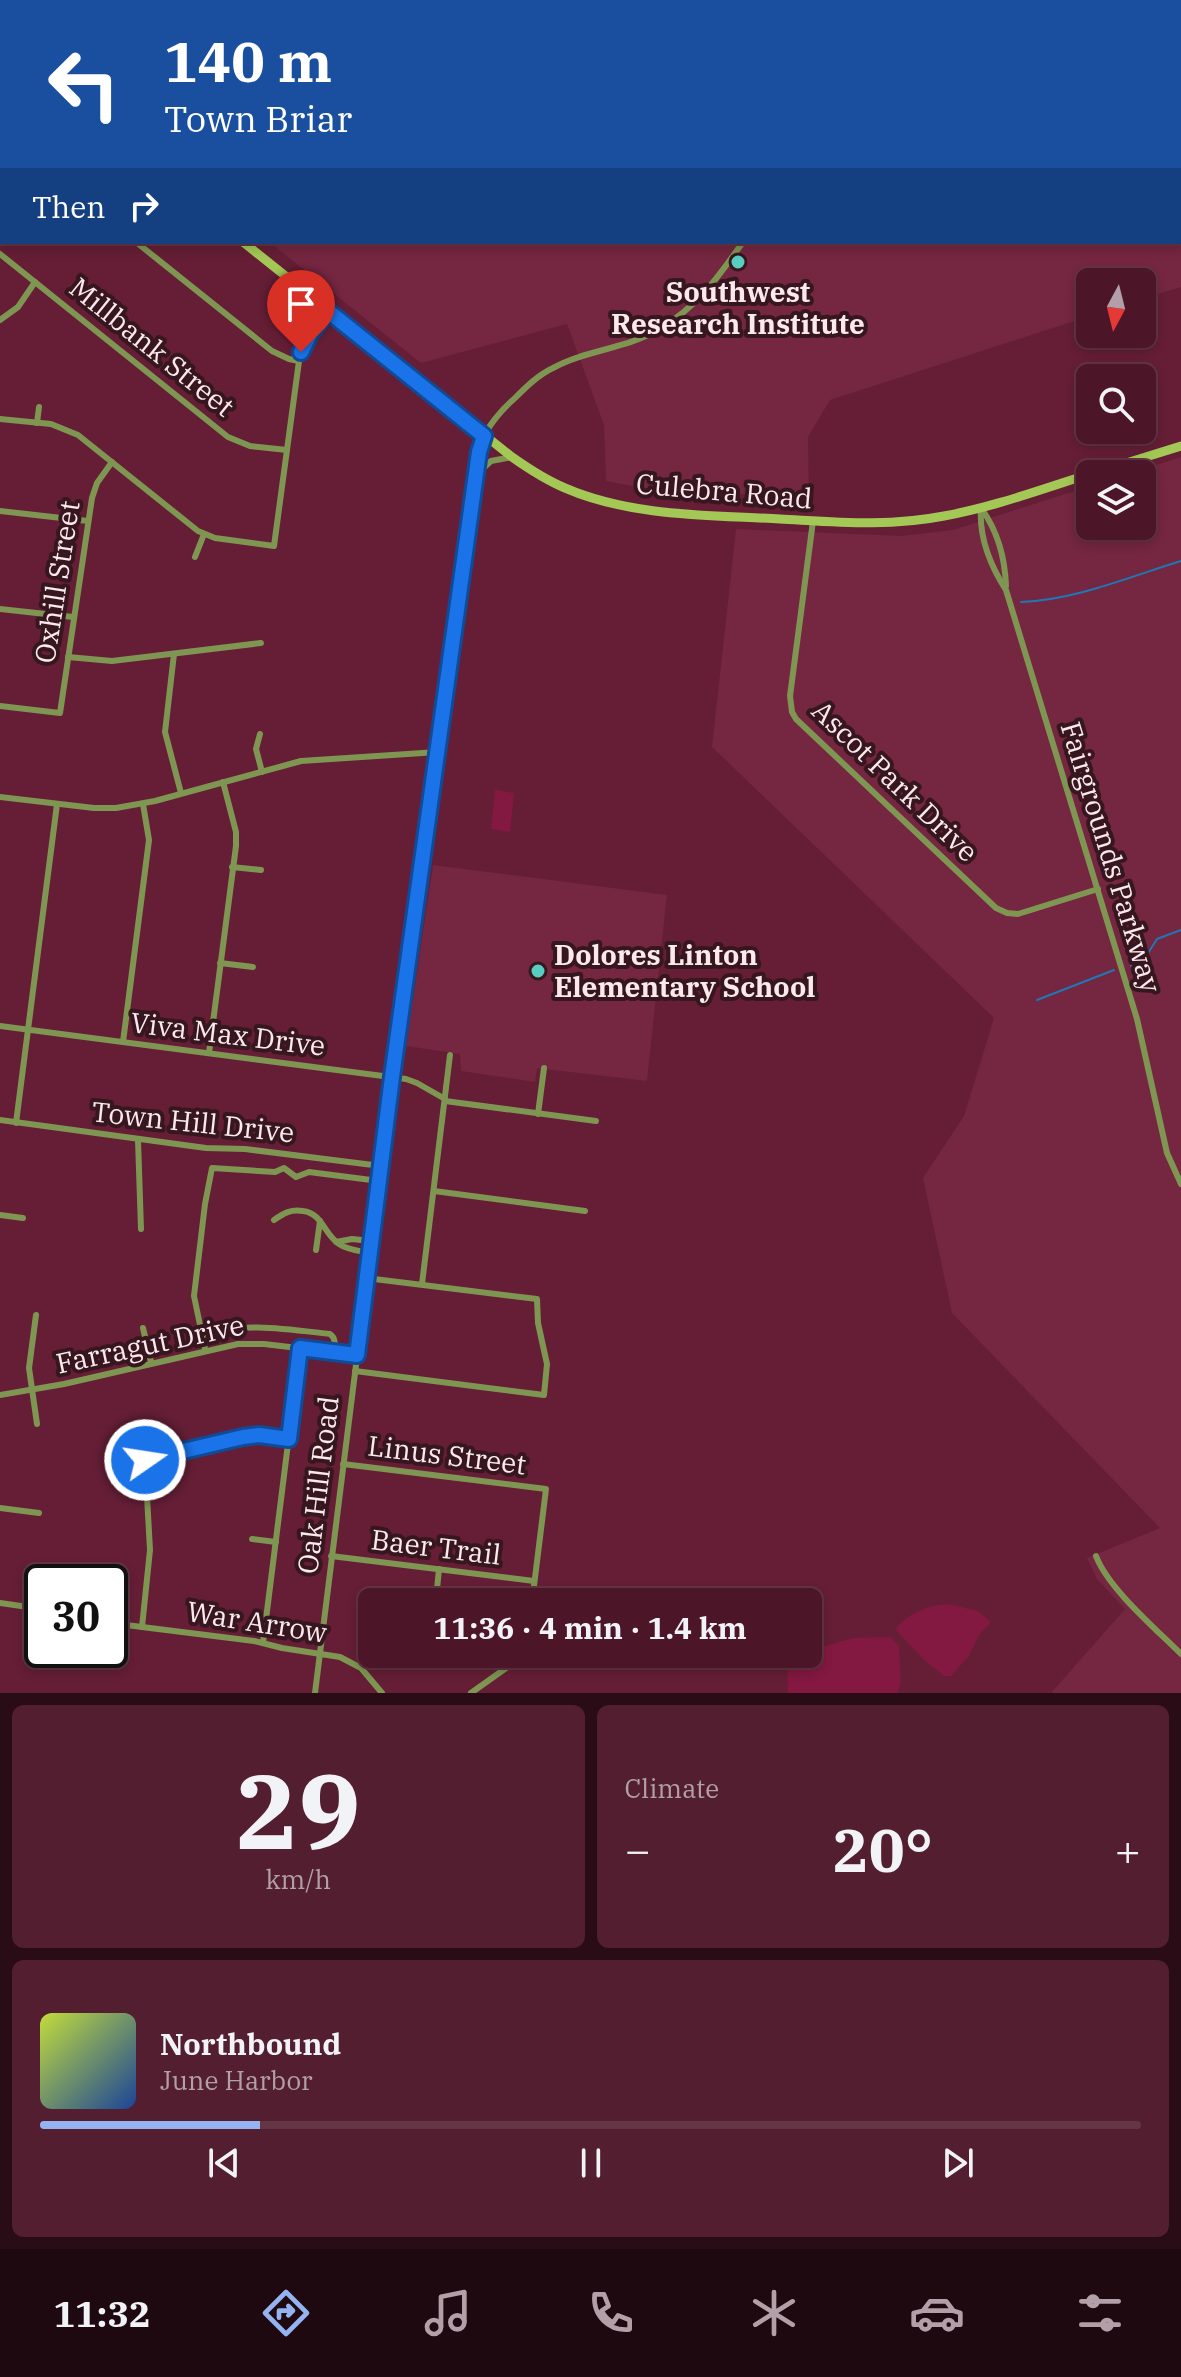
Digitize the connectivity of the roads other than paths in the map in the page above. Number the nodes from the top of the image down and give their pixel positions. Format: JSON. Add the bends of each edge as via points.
{"nodes":[{"id":1,"x":138,"y":244,"type":"edge"},
{"id":2,"x":245,"y":244,"type":"edge"},
{"id":3,"x":742,"y":244,"type":"edge"},
{"id":4,"x":0,"y":254,"type":"edge"},
{"id":5,"x":35,"y":282,"type":"junction"},
{"id":6,"x":328,"y":311,"type":"junction"},
{"id":7,"x":0,"y":320,"type":"edge"},
{"id":8,"x":299,"y":361,"type":"junction"},
{"id":9,"x":39,"y":407,"type":"dead end"},
{"id":10,"x":0,"y":419,"type":"edge"},
{"id":11,"x":37,"y":423,"type":"junction"},
{"id":12,"x":484,"y":436,"type":"junction"},
{"id":13,"x":1181,"y":446,"type":"edge"},
{"id":14,"x":287,"y":450,"type":"junction"},
{"id":15,"x":512,"y":457,"type":"junction"},
{"id":16,"x":1136,"y":460,"type":"edge"},
{"id":17,"x":112,"y":462,"type":"junction"},
{"id":18,"x":477,"y":474,"type":"junction"},
{"id":19,"x":1076,"y":478,"type":"edge"},
{"id":20,"x":981,"y":508,"type":"junction"},
{"id":21,"x":0,"y":511,"type":"edge"},
{"id":22,"x":88,"y":521,"type":"junction"},
{"id":23,"x":813,"y":521,"type":"junction"},
{"id":24,"x":204,"y":534,"type":"junction"},
{"id":25,"x":195,"y":557,"type":"dead end"},
{"id":26,"x":1006,"y":590,"type":"junction"},
{"id":27,"x":0,"y":609,"type":"edge"},
{"id":28,"x":73,"y":617,"type":"junction"},
{"id":29,"x":261,"y":643,"type":"dead end"},
{"id":30,"x":174,"y":654,"type":"junction"},
{"id":31,"x":68,"y":657,"type":"junction"},
{"id":32,"x":0,"y":706,"type":"edge"},
{"id":33,"x":260,"y":734,"type":"dead end"},
{"id":34,"x":438,"y":752,"type":"junction"},
{"id":35,"x":262,"y":772,"type":"junction"},
{"id":36,"x":223,"y":782,"type":"junction"},
{"id":37,"x":181,"y":793,"type":"junction"},
{"id":38,"x":0,"y":797,"type":"edge"},
{"id":39,"x":57,"y":804,"type":"junction"},
{"id":40,"x":143,"y":804,"type":"junction"},
{"id":41,"x":232,"y":867,"type":"junction"},
{"id":42,"x":261,"y":870,"type":"dead end"},
{"id":43,"x":1098,"y":889,"type":"junction"},
{"id":44,"x":220,"y":963,"type":"junction"},
{"id":45,"x":253,"y":967,"type":"dead end"},
{"id":46,"x":0,"y":1026,"type":"edge"},
{"id":47,"x":28,"y":1030,"type":"junction"},
{"id":48,"x":123,"y":1042,"type":"junction"},
{"id":49,"x":209,"y":1053,"type":"junction"},
{"id":50,"x":450,"y":1055,"type":"dead end"},
{"id":51,"x":544,"y":1068,"type":"dead end"},
{"id":52,"x":392,"y":1077,"type":"junction"},
{"id":53,"x":445,"y":1100,"type":"junction"},
{"id":54,"x":538,"y":1114,"type":"junction"},
{"id":55,"x":0,"y":1120,"type":"edge"},
{"id":56,"x":596,"y":1121,"type":"dead end"},
{"id":57,"x":16,"y":1123,"type":"junction"},
{"id":58,"x":138,"y":1140,"type":"junction"},
{"id":59,"x":381,"y":1166,"type":"junction"},
{"id":60,"x":379,"y":1181,"type":"junction"},
{"id":61,"x":1181,"y":1184,"type":"edge"},
{"id":62,"x":434,"y":1191,"type":"junction"},
{"id":63,"x":585,"y":1211,"type":"dead end"},
{"id":64,"x":0,"y":1215,"type":"edge"},
{"id":65,"x":23,"y":1218,"type":"dead end"},
{"id":66,"x":274,"y":1220,"type":"dead end"},
{"id":67,"x":320,"y":1221,"type":"junction"},
{"id":68,"x":141,"y":1229,"type":"dead end"},
{"id":69,"x":371,"y":1241,"type":"junction"},
{"id":70,"x":336,"y":1242,"type":"junction"},
{"id":71,"x":316,"y":1250,"type":"dead end"},
{"id":72,"x":370,"y":1253,"type":"junction"},
{"id":73,"x":366,"y":1278,"type":"junction"},
{"id":74,"x":422,"y":1284,"type":"junction"},
{"id":75,"x":36,"y":1315,"type":"dead end"},
{"id":76,"x":143,"y":1328,"type":"dead end"},
{"id":77,"x":201,"y":1334,"type":"junction"},
{"id":78,"x":300,"y":1348,"type":"junction"},
{"id":79,"x":205,"y":1349,"type":"junction"},
{"id":80,"x":334,"y":1352,"type":"junction"},
{"id":81,"x":357,"y":1355,"type":"junction"},
{"id":82,"x":151,"y":1362,"type":"junction"},
{"id":83,"x":355,"y":1371,"type":"junction"},
{"id":84,"x":31,"y":1390,"type":"junction"},
{"id":85,"x":0,"y":1395,"type":"edge"},
{"id":86,"x":37,"y":1424,"type":"dead end"},
{"id":87,"x":289,"y":1439,"type":"junction"},
{"id":88,"x":343,"y":1464,"type":"junction"},
{"id":89,"x":0,"y":1508,"type":"edge"},
{"id":90,"x":39,"y":1513,"type":"dead end"},
{"id":91,"x":252,"y":1539,"type":"dead end"},
{"id":92,"x":276,"y":1542,"type":"junction"},
{"id":93,"x":331,"y":1556,"type":"junction"},
{"id":94,"x":1096,"y":1556,"type":"dead end"},
{"id":95,"x":439,"y":1569,"type":"junction"},
{"id":96,"x":534,"y":1581,"type":"junction"},
{"id":97,"x":437,"y":1588,"type":"edge"},
{"id":98,"x":533,"y":1588,"type":"edge"},
{"id":99,"x":0,"y":1603,"type":"edge"},
{"id":100,"x":24,"y":1606,"type":"edge"},
{"id":101,"x":128,"y":1625,"type":"edge"},
{"id":102,"x":142,"y":1627,"type":"junction"},
{"id":103,"x":263,"y":1643,"type":"junction"},
{"id":104,"x":320,"y":1653,"type":"junction"},
{"id":105,"x":1181,"y":1654,"type":"edge"},
{"id":106,"x":506,"y":1668,"type":"edge"},
{"id":107,"x":315,"y":1693,"type":"edge"},
{"id":108,"x":382,"y":1693,"type":"edge"},
{"id":109,"x":471,"y":1693,"type":"edge"}],
"edges":[{"from":1,"to":8,"type":"street","via":[[272,351]]},
{"from":2,"to":6,"type":"main road","name":"Culebra Road"},
{"from":3,"to":12,"type":"street","via":[[698,302],[676,319],[640,339],[579,356],[538,376]]},
{"from":4,"to":5,"type":"street","name":"Millbank Street"},
{"from":5,"to":7,"type":"street","via":[[18,307]]},
{"from":5,"to":14,"type":"street","name":"Millbank Street","via":[[228,437],[250,446]]},
{"from":6,"to":8,"type":"street","via":[[310,334]]},
{"from":6,"to":12,"type":"main road","name":"Culebra Road"},
{"from":8,"to":14,"type":"street"},
{"from":9,"to":11,"type":"street"},
{"from":10,"to":11,"type":"street"},
{"from":11,"to":17,"type":"street","via":[[78,435]]},
{"from":12,"to":15,"type":"main road","name":"Culebra Road"},
{"from":12,"to":18,"type":"street","name":"Oak Hill Road"},
{"from":13,"to":16,"type":"main road","name":"Culebra Road"},
{"from":14,"to":24,"type":"street","via":[[274,546]]},
{"from":15,"to":18,"type":"street","via":[[491,461]]},
{"from":15,"to":23,"type":"main road","name":"Culebra Road","via":[[573,492],[632,507]]},
{"from":17,"to":22,"type":"street","name":"Oxhill Street","via":[[97,483]]},
{"from":17,"to":24,"type":"street"},
{"from":18,"to":34,"type":"street","name":"Oak Hill Road"},
{"from":19,"to":20,"type":"main road","name":"Culebra Road"},
{"from":20,"to":23,"type":"main road","name":"Culebra Road","via":[[874,525]]},
{"from":20,"to":26,"type":"street","name":"Fairgrounds Parkway","via":[[980,526]]},
{"from":20,"to":26,"type":"street","name":"Fairgrounds Parkway","via":[[997,538]]},
{"from":21,"to":22,"type":"street"},
{"from":22,"to":28,"type":"street","name":"Oxhill Street"},
{"from":23,"to":43,"type":"street","name":"Ascot Park Drive","via":[[790,696],[796,719],[996,908],[1018,914]]},
{"from":24,"to":25,"type":"street"},
{"from":26,"to":43,"type":"street","name":"Fairgrounds Parkway"},
{"from":27,"to":28,"type":"street"},
{"from":28,"to":31,"type":"street","name":"Oxhill Street"},
{"from":29,"to":30,"type":"street"},
{"from":30,"to":31,"type":"street","via":[[101,661]]},
{"from":30,"to":37,"type":"street","via":[[165,732]]},
{"from":31,"to":32,"type":"street","name":"Oxhill Street","via":[[60,713]]},
{"from":33,"to":35,"type":"street","via":[[256,749]]},
{"from":34,"to":35,"type":"street","via":[[308,760]]},
{"from":34,"to":52,"type":"street","name":"Oak Hill Road"},
{"from":35,"to":36,"type":"street"},
{"from":36,"to":37,"type":"street"},
{"from":36,"to":41,"type":"street","via":[[236,832]]},
{"from":37,"to":40,"type":"street"},
{"from":38,"to":39,"type":"street"},
{"from":39,"to":40,"type":"street"},
{"from":39,"to":47,"type":"street"},
{"from":40,"to":48,"type":"street","via":[[149,840]]},
{"from":41,"to":42,"type":"street"},
{"from":41,"to":44,"type":"street"},
{"from":43,"to":61,"type":"street","name":"Fairgrounds Parkway","via":[[1137,1019],[1167,1153]]},
{"from":44,"to":45,"type":"street"},
{"from":44,"to":49,"type":"street"},
{"from":46,"to":47,"type":"street","name":"Viva Max Drive"},
{"from":47,"to":48,"type":"street","name":"Viva Max Drive"},
{"from":47,"to":57,"type":"street"},
{"from":48,"to":49,"type":"street","name":"Viva Max Drive"},
{"from":49,"to":52,"type":"street","name":"Viva Max Drive"},
{"from":50,"to":53,"type":"street"},
{"from":51,"to":54,"type":"street"},
{"from":52,"to":53,"type":"street","name":"Viva Max Drive","via":[[417,1083]]},
{"from":52,"to":59,"type":"street","name":"Oak Hill Road"},
{"from":53,"to":54,"type":"street","name":"Viva Max Drive"},
{"from":53,"to":62,"type":"street"},
{"from":54,"to":56,"type":"street","name":"Viva Max Drive"},
{"from":55,"to":57,"type":"street","name":"Town Hill Drive"},
{"from":57,"to":58,"type":"street","name":"Town Hill Drive"},
{"from":58,"to":59,"type":"street","name":"Town Hill Drive"},
{"from":58,"to":68,"type":"street"},
{"from":59,"to":60,"type":"street","name":"Oak Hill Road"},
{"from":60,"to":69,"type":"street","name":"Oak Hill Road"},
{"from":60,"to":77,"type":"street","via":[[309,1172],[296,1177],[284,1168],[212,1168],[194,1296]]},
{"from":62,"to":63,"type":"street"},
{"from":62,"to":74,"type":"street"},
{"from":64,"to":65,"type":"street"},
{"from":66,"to":67,"type":"street","via":[[296,1210],[310,1211]]},
{"from":67,"to":70,"type":"street"},
{"from":67,"to":71,"type":"street"},
{"from":69,"to":70,"type":"street"},
{"from":69,"to":72,"type":"street","name":"Oak Hill Road"},
{"from":70,"to":72,"type":"street"},
{"from":72,"to":73,"type":"street","name":"Oak Hill Road"},
{"from":73,"to":74,"type":"street"},
{"from":73,"to":81,"type":"street","name":"Oak Hill Road"},
{"from":74,"to":83,"type":"street","via":[[537,1299],[547,1364],[544,1395]]},
{"from":75,"to":84,"type":"street"},
{"from":76,"to":82,"type":"street"},
{"from":77,"to":79,"type":"street"},
{"from":77,"to":80,"type":"street","via":[[262,1327],[330,1334]]},
{"from":78,"to":79,"type":"street","name":"Farragut Drive","via":[[238,1344]]},
{"from":78,"to":80,"type":"street","name":"Farragut Drive"},
{"from":78,"to":87,"type":"street"},
{"from":79,"to":82,"type":"street","name":"Farragut Drive"},
{"from":80,"to":81,"type":"street","name":"Farragut Drive"},
{"from":81,"to":83,"type":"street","name":"Oak Hill Road"},
{"from":82,"to":84,"type":"street","name":"Farragut Drive"},
{"from":83,"to":88,"type":"street","name":"Oak Hill Road"},
{"from":84,"to":85,"type":"street","name":"Farragut Drive"},
{"from":84,"to":86,"type":"street"},
{"from":87,"to":92,"type":"street"},
{"from":87,"to":102,"type":"street","via":[[243,1437],[145,1460],[150,1550]]},
{"from":88,"to":93,"type":"street","name":"Oak Hill Road"},
{"from":88,"to":96,"type":"street","name":"Linus Street","via":[[546,1489]]},
{"from":89,"to":90,"type":"street"},
{"from":91,"to":92,"type":"street"},
{"from":92,"to":103,"type":"street"},
{"from":93,"to":95,"type":"street","name":"Baer Trail"},
{"from":93,"to":104,"type":"street","name":"Oak Hill Road"},
{"from":94,"to":105,"type":"street","via":[[1111,1581]]},
{"from":95,"to":96,"type":"street","name":"Baer Trail"},
{"from":95,"to":97,"type":"street"},
{"from":96,"to":98,"type":"street"},
{"from":99,"to":100,"type":"street"},
{"from":101,"to":102,"type":"street","name":"War Arrow"},
{"from":102,"to":103,"type":"street","name":"War Arrow"},
{"from":103,"to":104,"type":"street","name":"War Arrow"},
{"from":104,"to":107,"type":"street","name":"Oak Hill Road"},
{"from":104,"to":108,"type":"street","name":"War Arrow","via":[[361,1668]]},
{"from":106,"to":109,"type":"street"}]}
